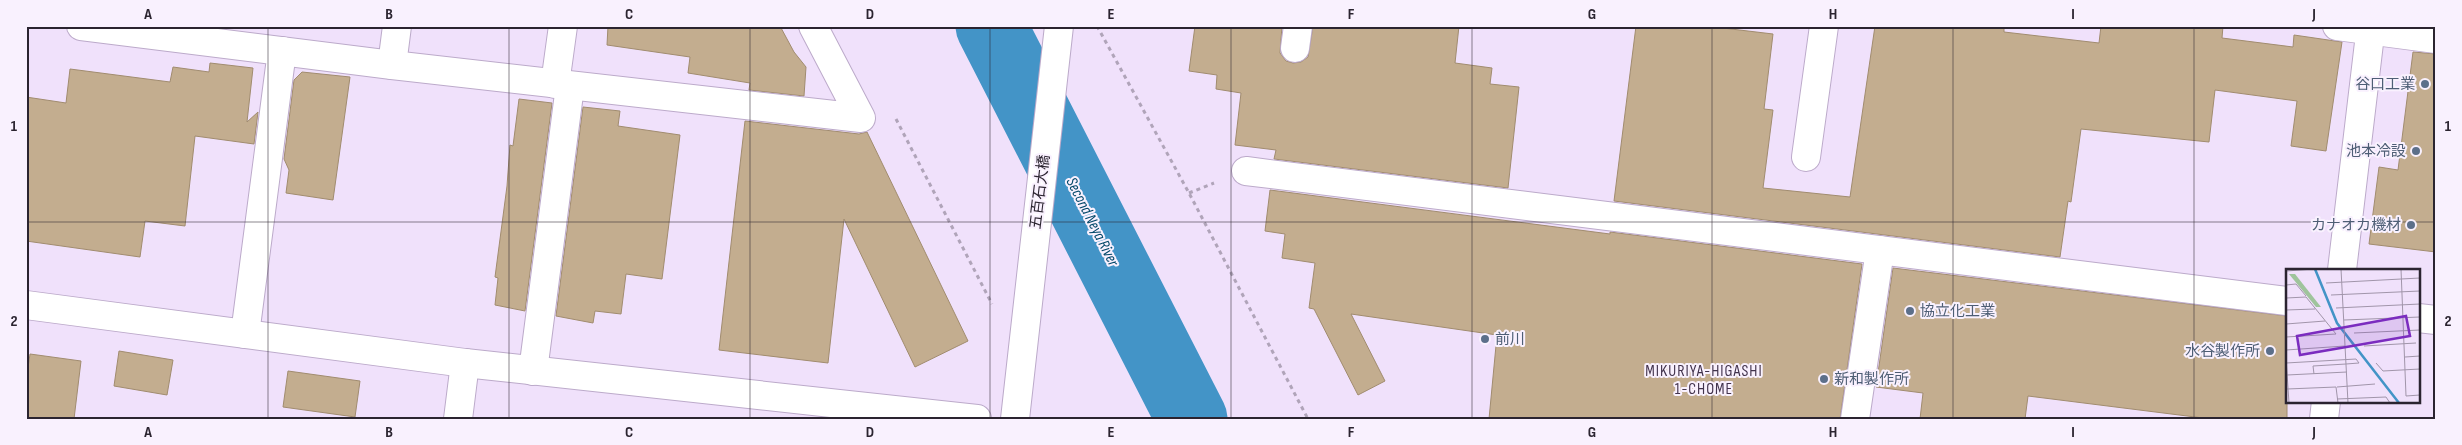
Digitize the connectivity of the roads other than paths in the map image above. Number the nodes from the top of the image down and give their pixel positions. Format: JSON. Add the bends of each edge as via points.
{"nodes":[{"id":1,"x":81,"y":26,"type":"edge"},
{"id":2,"x":397,"y":26,"type":"edge"},
{"id":3,"x":563,"y":26,"type":"edge"},
{"id":4,"x":813,"y":26,"type":"edge"},
{"id":5,"x":1059,"y":26,"type":"edge"},
{"id":6,"x":1824,"y":26,"type":"edge"},
{"id":7,"x":2337,"y":26,"type":"edge"},
{"id":8,"x":2370,"y":29,"type":"edge"},
{"id":9,"x":2436,"y":39,"type":"edge"},
{"id":10,"x":282,"y":51,"type":"junction"},
{"id":11,"x":392,"y":66,"type":"junction"},
{"id":12,"x":562,"y":85,"type":"junction"},
{"id":13,"x":1806,"y":157,"type":"dead end"},
{"id":14,"x":1246,"y":171,"type":"dead end"},
{"id":15,"x":1880,"y":250,"type":"junction"},
{"id":16,"x":2342,"y":269,"type":"edge"},
{"id":17,"x":2286,"y":301,"type":"edge"},
{"id":18,"x":26,"y":305,"type":"edge"},
{"id":19,"x":2420,"y":318,"type":"edge"},
{"id":20,"x":2436,"y":320,"type":"edge"},
{"id":21,"x":245,"y":334,"type":"junction"},
{"id":22,"x":465,"y":363,"type":"junction"},
{"id":23,"x":533,"y":371,"type":"junction"},
{"id":24,"x":2326,"y":402,"type":"edge"},
{"id":25,"x":458,"y":419,"type":"edge"},
{"id":26,"x":977,"y":419,"type":"edge"},
{"id":27,"x":1015,"y":419,"type":"edge"},
{"id":28,"x":1855,"y":419,"type":"edge"},
{"id":29,"x":2324,"y":419,"type":"edge"}],
"edges":[{"from":1,"to":10,"type":"street"},
{"from":2,"to":11,"type":"street"},
{"from":3,"to":12,"type":"street"},
{"from":4,"to":12,"type":"street","via":[[861,118]]},
{"from":5,"to":27,"type":"street","name":"五百石大橋"},
{"from":6,"to":13,"type":"street"},
{"from":7,"to":8,"type":"street"},
{"from":8,"to":9,"type":"street"},
{"from":8,"to":16,"type":"street"},
{"from":10,"to":11,"type":"street"},
{"from":10,"to":21,"type":"street"},
{"from":11,"to":12,"type":"street"},
{"from":12,"to":23,"type":"street"},
{"from":14,"to":15,"type":"street"},
{"from":15,"to":17,"type":"street"},
{"from":15,"to":28,"type":"street"},
{"from":18,"to":21,"type":"street"},
{"from":19,"to":20,"type":"street"},
{"from":21,"to":22,"type":"street"},
{"from":22,"to":23,"type":"street"},
{"from":22,"to":25,"type":"street"},
{"from":23,"to":26,"type":"street"},
{"from":24,"to":29,"type":"street"}]}
